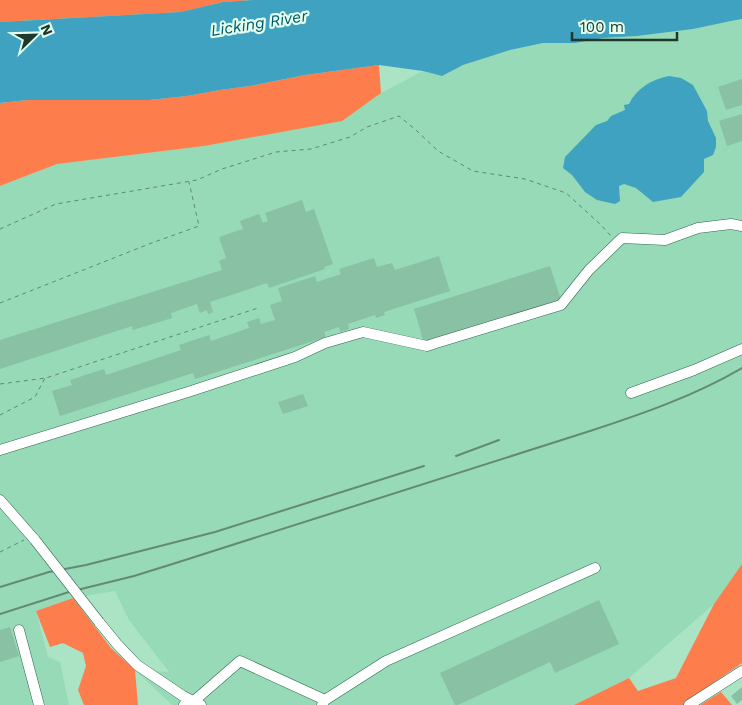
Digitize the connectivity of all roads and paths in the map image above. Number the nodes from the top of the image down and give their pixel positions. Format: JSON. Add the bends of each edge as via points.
{"nodes":[{"id":1,"x":189,"y":182,"type":"junction"},
{"id":2,"x":742,"y":226,"type":"edge"},
{"id":3,"x":0,"y":229,"type":"edge"},
{"id":4,"x":617,"y":243,"type":"junction"},
{"id":5,"x":0,"y":303,"type":"edge"},
{"id":6,"x":258,"y":308,"type":"dead end"},
{"id":7,"x":742,"y":348,"type":"edge"},
{"id":8,"x":46,"y":378,"type":"junction"},
{"id":9,"x":0,"y":384,"type":"edge"},
{"id":10,"x":631,"y":393,"type":"dead end"},
{"id":11,"x":0,"y":415,"type":"edge"},
{"id":12,"x":0,"y":450,"type":"edge"},
{"id":13,"x":0,"y":500,"type":"edge"},
{"id":14,"x":33,"y":539,"type":"junction"},
{"id":15,"x":0,"y":552,"type":"edge"},
{"id":16,"x":594,"y":568,"type":"dead end"},
{"id":17,"x":19,"y":630,"type":"dead end"},
{"id":18,"x":742,"y":671,"type":"edge"},
{"id":19,"x":198,"y":703,"type":"edge"},
{"id":20,"x":323,"y":703,"type":"edge"},
{"id":21,"x":39,"y":705,"type":"edge"},
{"id":22,"x":184,"y":705,"type":"edge"},
{"id":23,"x":689,"y":705,"type":"edge"}],
"edges":[{"from":1,"to":3,"type":"path","via":[[56,204]]},
{"from":1,"to":4,"type":"path","via":[[276,152],[311,149],[350,137],[399,116],[438,151],[473,171],[525,179],[566,193]]},
{"from":1,"to":5,"type":"path","via":[[199,226]]},
{"from":2,"to":4,"type":"street","via":[[698,228],[665,240],[622,238]]},
{"from":4,"to":12,"type":"street","via":[[589,270],[561,305],[426,346],[362,332],[188,392]]},
{"from":6,"to":8,"type":"path"},
{"from":7,"to":10,"type":"street"},
{"from":8,"to":9,"type":"path"},
{"from":8,"to":11,"type":"path","via":[[35,397]]},
{"from":13,"to":14,"type":"street"},
{"from":14,"to":15,"type":"path"},
{"from":14,"to":19,"type":"street","bridge":true,"via":[[137,665]]},
{"from":16,"to":20,"type":"street","via":[[386,661]]},
{"from":17,"to":21,"type":"street"},
{"from":18,"to":23,"type":"street"},
{"from":19,"to":20,"type":"street","via":[[240,661]]},
{"from":19,"to":22,"type":"street"}]}
